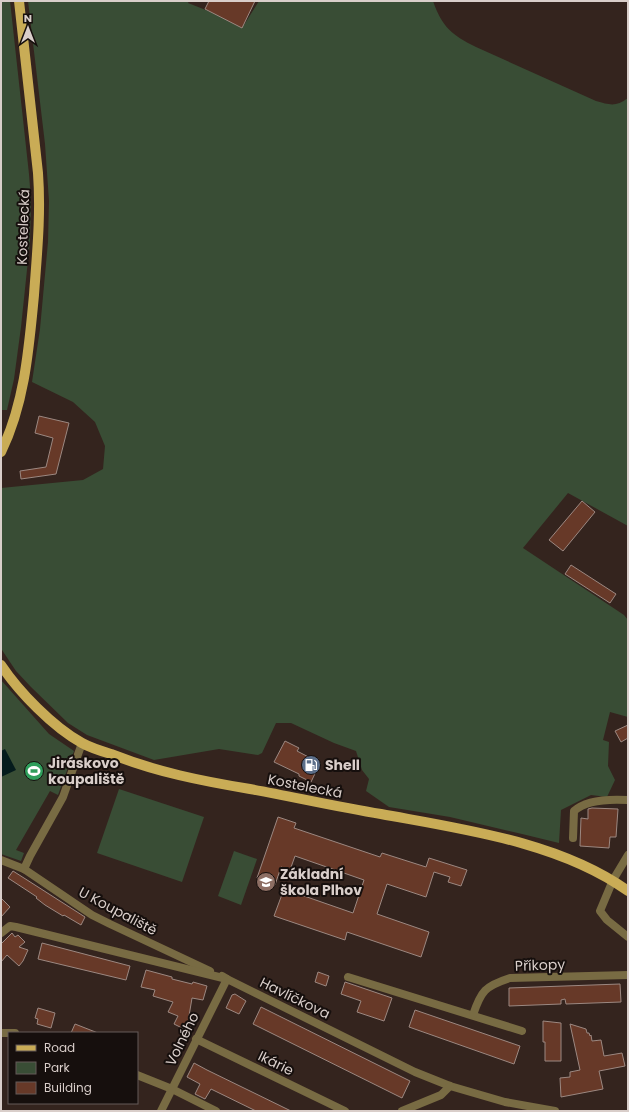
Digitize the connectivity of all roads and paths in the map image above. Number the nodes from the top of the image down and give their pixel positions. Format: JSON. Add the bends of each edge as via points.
{"nodes":[{"id":1,"x":19,"y":1,"type":"edge"},
{"id":2,"x":1,"y":452,"type":"edge"},
{"id":3,"x":1,"y":665,"type":"edge"},
{"id":4,"x":82,"y":743,"type":"junction"},
{"id":5,"x":628,"y":800,"type":"edge"},
{"id":6,"x":573,"y":838,"type":"dead end"},
{"id":7,"x":628,"y":855,"type":"edge"},
{"id":8,"x":1,"y":860,"type":"edge"},
{"id":9,"x":24,"y":869,"type":"junction"},
{"id":10,"x":614,"y":880,"type":"junction"},
{"id":11,"x":628,"y":891,"type":"edge"},
{"id":12,"x":1,"y":933,"type":"edge"},
{"id":13,"x":628,"y":937,"type":"edge"},
{"id":14,"x":628,"y":975,"type":"edge"},
{"id":15,"x":348,"y":977,"type":"dead end"},
{"id":16,"x":227,"y":979,"type":"junction"},
{"id":17,"x":473,"y":1016,"type":"junction"},
{"id":18,"x":522,"y":1032,"type":"dead end"},
{"id":19,"x":196,"y":1039,"type":"junction"},
{"id":20,"x":138,"y":1075,"type":"edge"},
{"id":21,"x":450,"y":1086,"type":"junction"},
{"id":22,"x":172,"y":1089,"type":"junction"},
{"id":23,"x":161,"y":1111,"type":"edge"},
{"id":24,"x":216,"y":1111,"type":"edge"},
{"id":25,"x":345,"y":1111,"type":"edge"},
{"id":26,"x":402,"y":1111,"type":"edge"},
{"id":27,"x":555,"y":1111,"type":"edge"}],
"edges":[{"from":1,"to":2,"type":"main road","name":"Kostelecká","via":[[38,173],[39,241],[20,399]]},
{"from":3,"to":4,"type":"main road","name":"Kostelecká","via":[[8,676],[43,712],[62,730]]},
{"from":4,"to":9,"type":"street","via":[[63,797]]},
{"from":4,"to":10,"type":"main road","name":"Kostelecká","via":[[122,759],[190,779],[449,826],[520,842],[572,860]]},
{"from":5,"to":6,"type":"street","via":[[599,801],[580,806],[574,811]]},
{"from":7,"to":10,"type":"street"},
{"from":8,"to":9,"type":"street","name":"U Koupaliště"},
{"from":9,"to":16,"type":"street","name":"U Koupaliště","via":[[92,915]]},
{"from":10,"to":11,"type":"main road","name":"Kostelecká"},
{"from":10,"to":13,"type":"street","via":[[600,911]]},
{"from":12,"to":16,"type":"street","name":"Havlíčkova","via":[[10,926],[16,927]]},
{"from":14,"to":17,"type":"street","name":"Příkopy","via":[[510,978],[494,984],[484,992],[479,998]]},
{"from":15,"to":17,"type":"street"},
{"from":16,"to":19,"type":"street","name":"Volného"},
{"from":16,"to":21,"type":"street","name":"Havlíčkova","via":[[415,1072]]},
{"from":17,"to":18,"type":"street"},
{"from":19,"to":22,"type":"street","name":"Volného"},
{"from":19,"to":25,"type":"street","name":"Ikárie"},
{"from":20,"to":22,"type":"street"},
{"from":21,"to":26,"type":"street","via":[[441,1095]]},
{"from":21,"to":27,"type":"street","name":"Havlíčkova","via":[[505,1102]]},
{"from":22,"to":23,"type":"street","name":"Volného"},
{"from":22,"to":24,"type":"street"}]}
